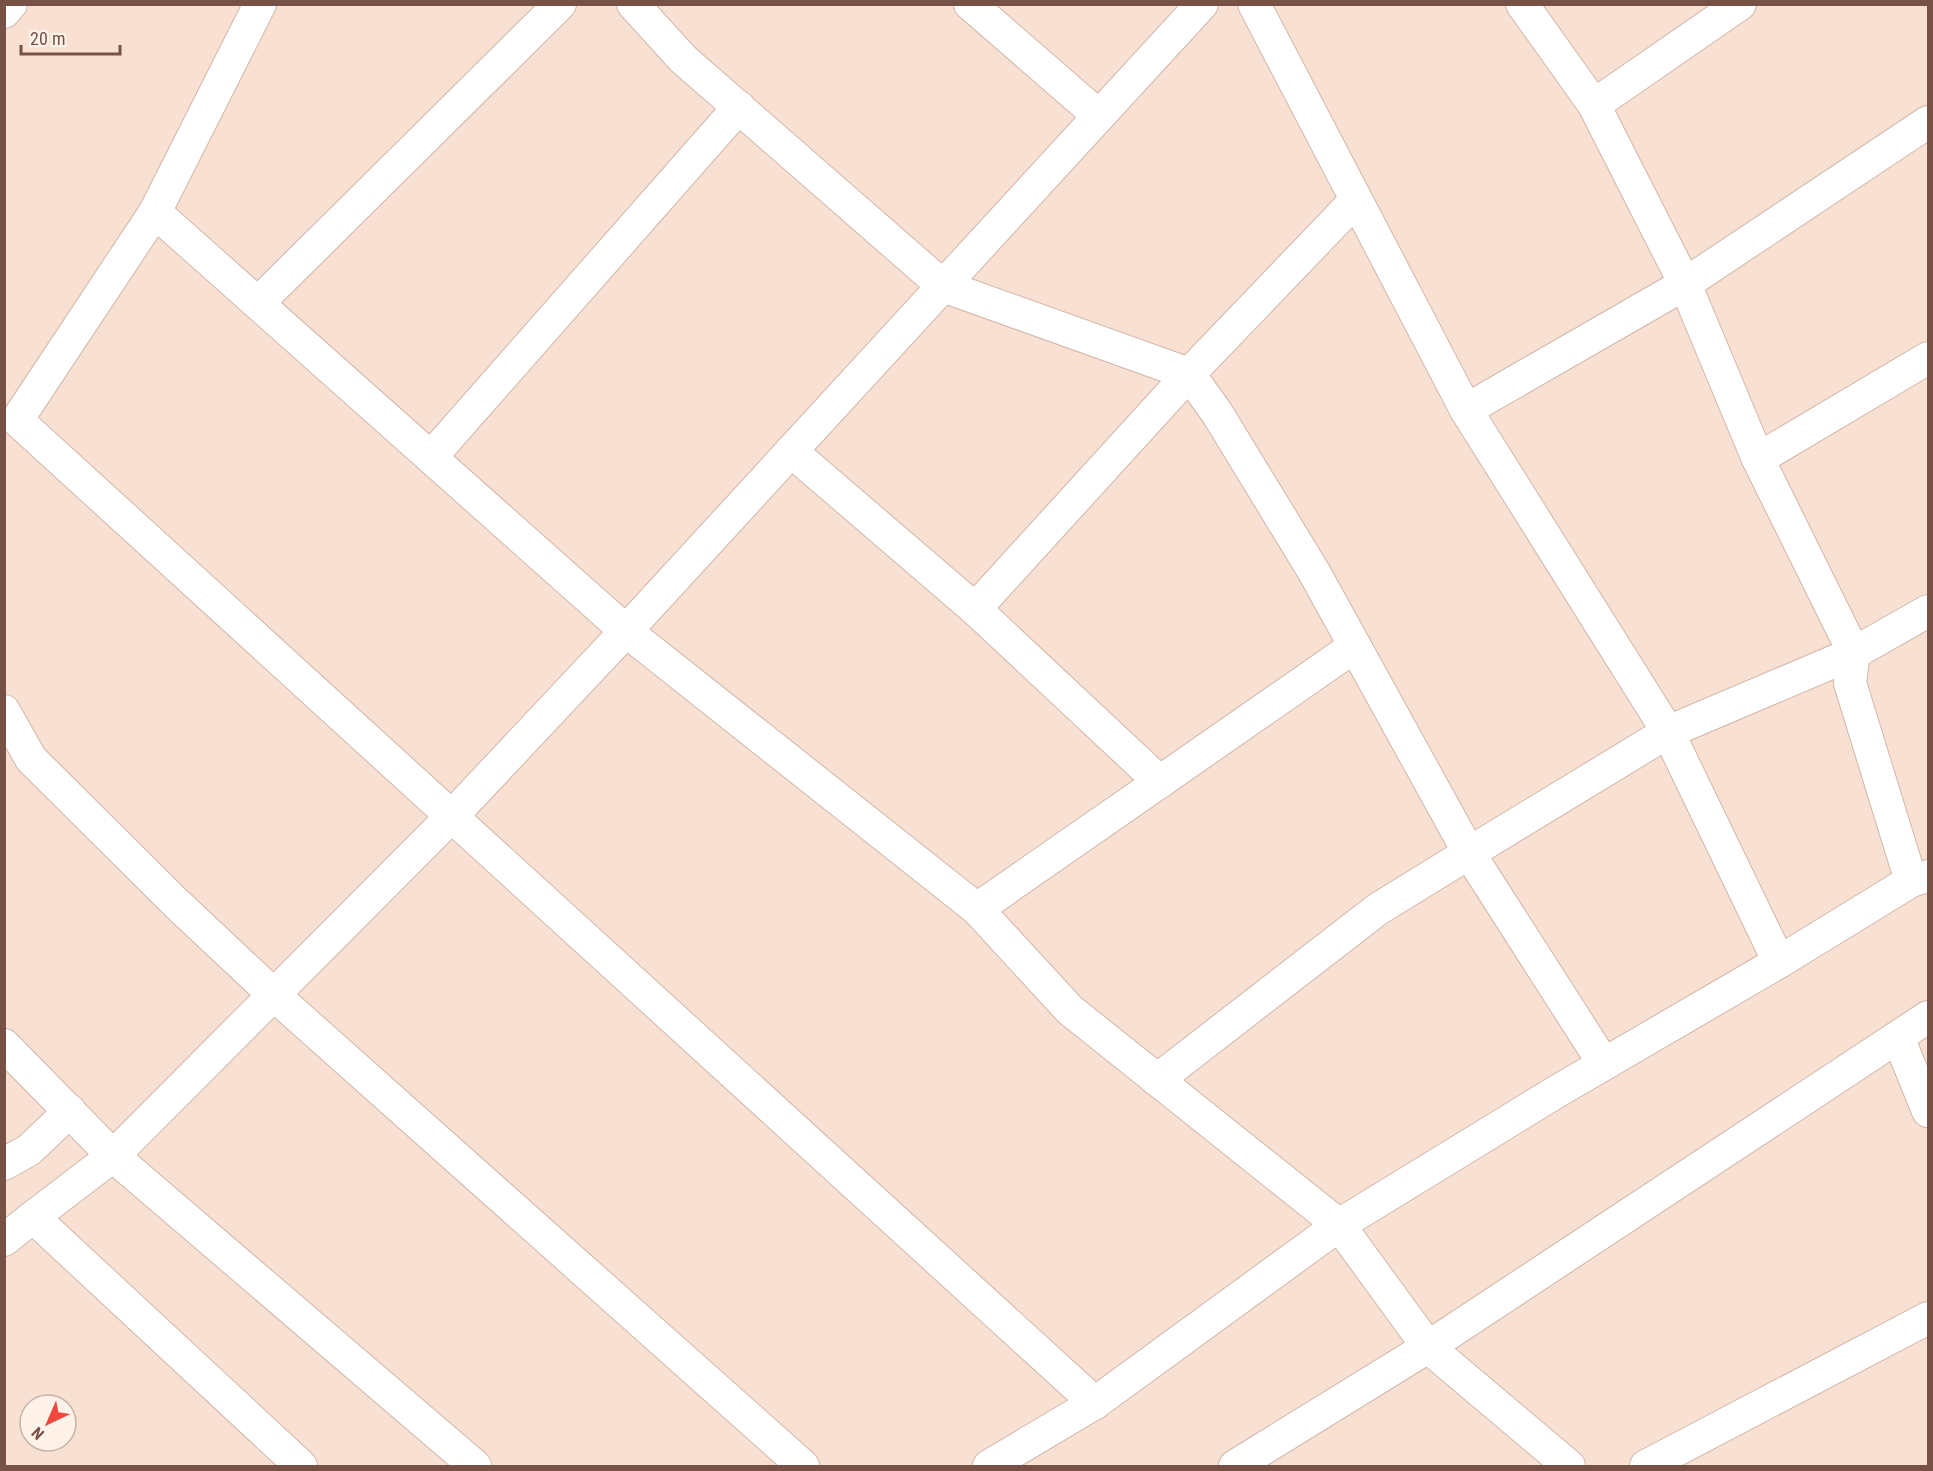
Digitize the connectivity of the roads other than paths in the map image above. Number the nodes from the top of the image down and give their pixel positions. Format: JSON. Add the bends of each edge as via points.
{"nodes":[{"id":1,"x":11,"y":4,"type":"edge"},
{"id":2,"x":260,"y":4,"type":"edge"},
{"id":3,"x":560,"y":4,"type":"edge"},
{"id":4,"x":633,"y":4,"type":"edge"},
{"id":5,"x":970,"y":4,"type":"edge"},
{"id":6,"x":1202,"y":4,"type":"edge"},
{"id":7,"x":1254,"y":4,"type":"edge"},
{"id":8,"x":1522,"y":4,"type":"edge"},
{"id":9,"x":1740,"y":4,"type":"edge"},
{"id":10,"x":4,"y":12,"type":"edge"},
{"id":11,"x":1594,"y":105,"type":"junction"},
{"id":12,"x":739,"y":107,"type":"junction"},
{"id":13,"x":1099,"y":116,"type":"junction"},
{"id":14,"x":1929,"y":122,"type":"edge"},
{"id":15,"x":1356,"y":201,"type":"junction"},
{"id":16,"x":155,"y":212,"type":"junction"},
{"id":17,"x":1685,"y":285,"type":"junction"},
{"id":18,"x":943,"y":286,"type":"junction"},
{"id":19,"x":258,"y":303,"type":"junction"},
{"id":20,"x":1929,"y":358,"type":"edge"},
{"id":21,"x":1189,"y":374,"type":"junction"},
{"id":22,"x":1466,"y":410,"type":"junction"},
{"id":23,"x":11,"y":412,"type":"edge"},
{"id":24,"x":791,"y":451,"type":"junction"},
{"id":25,"x":431,"y":457,"type":"junction"},
{"id":26,"x":1758,"y":459,"type":"junction"},
{"id":27,"x":975,"y":609,"type":"junction"},
{"id":28,"x":1929,"y":611,"type":"edge"},
{"id":29,"x":626,"y":631,"type":"junction"},
{"id":30,"x":1355,"y":646,"type":"junction"},
{"id":31,"x":1854,"y":653,"type":"junction"},
{"id":32,"x":4,"y":711,"type":"edge"},
{"id":33,"x":1668,"y":732,"type":"junction"},
{"id":34,"x":1160,"y":782,"type":"junction"},
{"id":35,"x":452,"y":816,"type":"junction"},
{"id":36,"x":1469,"y":853,"type":"junction"},
{"id":37,"x":1920,"y":878,"type":"edge"},
{"id":38,"x":977,"y":909,"type":"junction"},
{"id":39,"x":1779,"y":962,"type":"junction"},
{"id":40,"x":274,"y":994,"type":"junction"},
{"id":41,"x":1929,"y":1017,"type":"edge"},
{"id":42,"x":1898,"y":1037,"type":"junction"},
{"id":43,"x":4,"y":1045,"type":"edge"},
{"id":44,"x":1604,"y":1064,"type":"junction"},
{"id":45,"x":1157,"y":1080,"type":"junction"},
{"id":46,"x":1929,"y":1111,"type":"edge"},
{"id":47,"x":70,"y":1112,"type":"junction"},
{"id":48,"x":113,"y":1156,"type":"junction"},
{"id":49,"x":4,"y":1164,"type":"edge"},
{"id":50,"x":33,"y":1217,"type":"junction"},
{"id":51,"x":1339,"y":1225,"type":"junction"},
{"id":52,"x":4,"y":1240,"type":"edge"},
{"id":53,"x":1929,"y":1318,"type":"edge"},
{"id":54,"x":1428,"y":1347,"type":"junction"},
{"id":55,"x":1095,"y":1403,"type":"junction"},
{"id":56,"x":301,"y":1467,"type":"edge"},
{"id":57,"x":475,"y":1467,"type":"edge"},
{"id":58,"x":803,"y":1467,"type":"edge"},
{"id":59,"x":989,"y":1467,"type":"edge"},
{"id":60,"x":1235,"y":1467,"type":"edge"},
{"id":61,"x":1569,"y":1467,"type":"edge"},
{"id":62,"x":1646,"y":1467,"type":"edge"}],
"edges":[{"from":1,"to":10,"type":"street"},
{"from":2,"to":16,"type":"street"},
{"from":3,"to":19,"type":"street"},
{"from":4,"to":12,"type":"street","via":[[683,59]]},
{"from":5,"to":13,"type":"street"},
{"from":6,"to":13,"type":"street"},
{"from":7,"to":15,"type":"street"},
{"from":8,"to":11,"type":"street"},
{"from":9,"to":11,"type":"street"},
{"from":11,"to":17,"type":"street"},
{"from":12,"to":18,"type":"street"},
{"from":12,"to":25,"type":"street"},
{"from":13,"to":18,"type":"street"},
{"from":14,"to":17,"type":"street"},
{"from":15,"to":21,"type":"street"},
{"from":15,"to":22,"type":"street"},
{"from":16,"to":19,"type":"street"},
{"from":16,"to":23,"type":"street"},
{"from":17,"to":22,"type":"street"},
{"from":17,"to":26,"type":"street"},
{"from":18,"to":21,"type":"street"},
{"from":18,"to":24,"type":"street"},
{"from":19,"to":25,"type":"street"},
{"from":20,"to":26,"type":"street"},
{"from":21,"to":27,"type":"street"},
{"from":21,"to":30,"type":"street","via":[[1217,413]]},
{"from":22,"to":33,"type":"street"},
{"from":23,"to":35,"type":"street"},
{"from":24,"to":27,"type":"street"},
{"from":24,"to":29,"type":"street"},
{"from":25,"to":29,"type":"street"},
{"from":26,"to":31,"type":"street"},
{"from":27,"to":34,"type":"street"},
{"from":28,"to":31,"type":"street"},
{"from":29,"to":35,"type":"street"},
{"from":29,"to":38,"type":"street"},
{"from":30,"to":34,"type":"street"},
{"from":30,"to":36,"type":"street"},
{"from":31,"to":33,"type":"street"},
{"from":31,"to":37,"type":"street","via":[[1850,683]]},
{"from":32,"to":40,"type":"street","via":[[31,759]]},
{"from":33,"to":36,"type":"street"},
{"from":33,"to":39,"type":"street"},
{"from":34,"to":38,"type":"street"},
{"from":35,"to":40,"type":"street"},
{"from":35,"to":55,"type":"street"},
{"from":36,"to":44,"type":"street"},
{"from":36,"to":45,"type":"street","via":[[1378,909]]},
{"from":37,"to":39,"type":"street"},
{"from":38,"to":45,"type":"street","via":[[1070,1010]]},
{"from":39,"to":44,"type":"street"},
{"from":40,"to":48,"type":"street"},
{"from":40,"to":58,"type":"street"},
{"from":41,"to":42,"type":"street"},
{"from":42,"to":46,"type":"street"},
{"from":42,"to":54,"type":"street"},
{"from":43,"to":47,"type":"street"},
{"from":44,"to":51,"type":"street"},
{"from":45,"to":51,"type":"street"},
{"from":47,"to":48,"type":"street"},
{"from":47,"to":49,"type":"street","via":[[28,1150]]},
{"from":48,"to":50,"type":"street"},
{"from":48,"to":57,"type":"street"},
{"from":50,"to":52,"type":"street"},
{"from":50,"to":56,"type":"street"},
{"from":51,"to":54,"type":"street"},
{"from":51,"to":55,"type":"street"},
{"from":53,"to":62,"type":"street"},
{"from":54,"to":60,"type":"street"},
{"from":54,"to":61,"type":"street"},
{"from":55,"to":59,"type":"street"}]}
